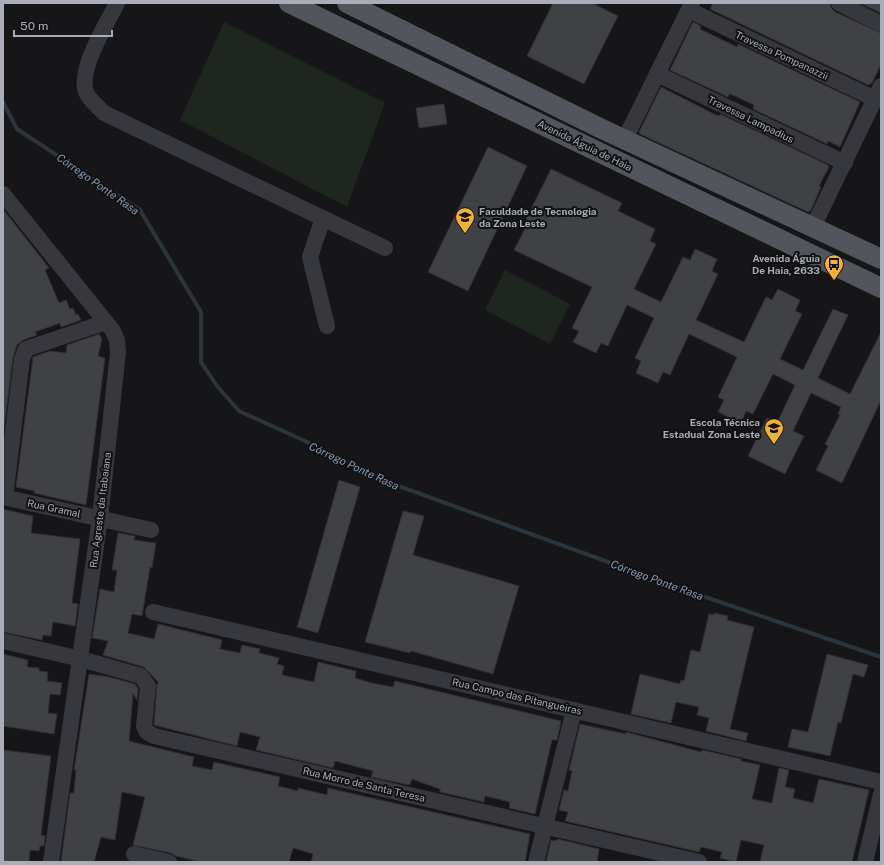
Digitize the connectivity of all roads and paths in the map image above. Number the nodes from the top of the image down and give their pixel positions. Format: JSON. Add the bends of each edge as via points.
{"nodes":[{"id":1,"x":117,"y":3,"type":"edge"},
{"id":2,"x":289,"y":3,"type":"edge"},
{"id":3,"x":347,"y":3,"type":"edge"},
{"id":4,"x":839,"y":3,"type":"edge"},
{"id":5,"x":690,"y":7,"type":"edge"},
{"id":6,"x":881,"y":24,"type":"edge"},
{"id":7,"x":657,"y":74,"type":"junction"},
{"id":8,"x":878,"y":92,"type":"edge"},
{"id":9,"x":625,"y":139,"type":"junction"},
{"id":10,"x":845,"y":164,"type":"junction"},
{"id":11,"x":3,"y":194,"type":"edge"},
{"id":12,"x":323,"y":218,"type":"junction"},
{"id":13,"x":813,"y":227,"type":"junction"},
{"id":14,"x":385,"y":248,"type":"dead end"},
{"id":15,"x":881,"y":259,"type":"edge"},
{"id":16,"x":881,"y":288,"type":"edge"},
{"id":17,"x":106,"y":322,"type":"junction"},
{"id":18,"x":327,"y":326,"type":"dead end"},
{"id":19,"x":4,"y":497,"type":"edge"},
{"id":20,"x":100,"y":518,"type":"junction"},
{"id":21,"x":151,"y":530,"type":"dead end"},
{"id":22,"x":153,"y":612,"type":"dead end"},
{"id":23,"x":3,"y":642,"type":"edge"},
{"id":24,"x":81,"y":659,"type":"junction"},
{"id":25,"x":574,"y":710,"type":"junction"},
{"id":26,"x":881,"y":782,"type":"edge"},
{"id":27,"x":881,"y":794,"type":"edge"},
{"id":28,"x":544,"y":826,"type":"junction"},
{"id":29,"x":134,"y":854,"type":"dead end"},
{"id":30,"x":51,"y":862,"type":"edge"},
{"id":31,"x":169,"y":862,"type":"edge"},
{"id":32,"x":536,"y":862,"type":"edge"},
{"id":33,"x":699,"y":862,"type":"edge"},
{"id":34,"x":865,"y":862,"type":"edge"}],
"edges":[{"from":1,"to":12,"type":"street","via":[[88,63],[86,91],[92,102],[104,113]]},
{"from":2,"to":16,"type":"main road","name":"Avenida Águia de Haia"},
{"from":3,"to":9,"type":"main road"},
{"from":4,"to":6,"type":"street"},
{"from":5,"to":7,"type":"street"},
{"from":5,"to":8,"type":"street","name":"Travessa Pompanazzii"},
{"from":7,"to":9,"type":"street"},
{"from":7,"to":10,"type":"street","name":"Travessa Lampadius"},
{"from":8,"to":10,"type":"street"},
{"from":9,"to":13,"type":"main road"},
{"from":10,"to":13,"type":"street"},
{"from":11,"to":17,"type":"street","name":"Rua Agreste da Itabaiana"},
{"from":12,"to":14,"type":"street"},
{"from":12,"to":18,"type":"street","via":[[310,257]]},
{"from":13,"to":15,"type":"main road"},
{"from":17,"to":19,"type":"street","via":[[26,349],[22,359]]},
{"from":17,"to":20,"type":"street","name":"Rua Agreste da Itabaiana","via":[[115,336],[118,352]]},
{"from":19,"to":20,"type":"street","name":"Rua Gramal"},
{"from":20,"to":21,"type":"street","name":"Rua Gramal"},
{"from":20,"to":24,"type":"street","name":"Rua Agreste da Itabaiana"},
{"from":22,"to":25,"type":"street","name":"Rua Campo das Pitangueiras"},
{"from":23,"to":24,"type":"street"},
{"from":24,"to":28,"type":"street","name":"Rua Morro de Santa Teresa","via":[[141,676],[145,680],[148,686],[144,726],[147,732],[154,736]]},
{"from":24,"to":30,"type":"street","name":"Rua Agreste da Itabaiana"},
{"from":25,"to":26,"type":"street","name":"Rua Campo das Pitangueiras"},
{"from":25,"to":28,"type":"street"},
{"from":27,"to":34,"type":"street"},
{"from":28,"to":32,"type":"street"},
{"from":28,"to":33,"type":"street","name":"Rua Morro de Santa Teresa"},
{"from":29,"to":31,"type":"street"}]}
